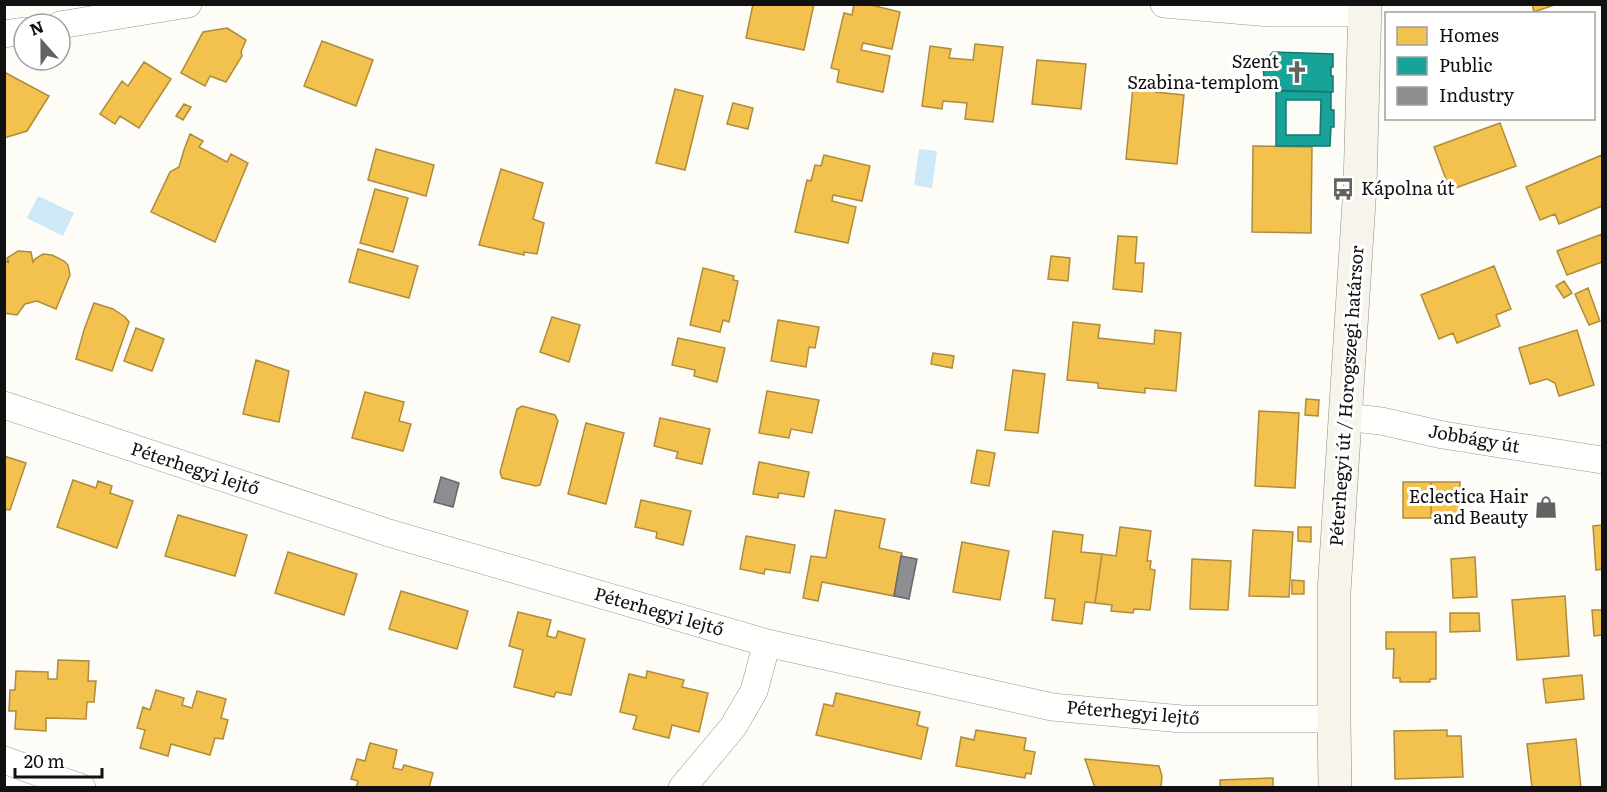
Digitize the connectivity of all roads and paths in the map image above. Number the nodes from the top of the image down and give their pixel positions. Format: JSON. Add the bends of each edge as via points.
{"nodes":[{"id":1,"x":188,"y":4,"type":"edge"},
{"id":2,"x":1164,"y":4,"type":"edge"},
{"id":3,"x":1366,"y":9,"type":"edge"},
{"id":4,"x":72,"y":23,"type":"edge"},
{"id":5,"x":4,"y":405,"type":"edge"},
{"id":6,"x":1345,"y":417,"type":"junction"},
{"id":7,"x":1602,"y":460,"type":"edge"},
{"id":8,"x":767,"y":643,"type":"junction"},
{"id":9,"x":1334,"y":719,"type":"junction"},
{"id":10,"x":4,"y":760,"type":"edge"},
{"id":11,"x":80,"y":787,"type":"edge"},
{"id":12,"x":682,"y":788,"type":"edge"},
{"id":13,"x":1335,"y":788,"type":"edge"}],
"edges":[{"from":1,"to":4,"type":"street"},
{"from":2,"to":3,"type":"street","via":[[1270,14]]},
{"from":3,"to":6,"type":"street","name":"Péterhegyi út / Horogszegi határsor","via":[[1360,186]]},
{"from":5,"to":8,"type":"street","name":"Péterhegyi lejtő","via":[[389,534]]},
{"from":6,"to":7,"type":"street","name":"Jobbágy út"},
{"from":6,"to":9,"type":"street","name":"Péterhegyi út / Horogszegi határsor","via":[[1334,592]]},
{"from":8,"to":9,"type":"street","name":"Péterhegyi lejtő","via":[[1052,707],[1182,719]]},
{"from":8,"to":12,"type":"street","via":[[754,691],[733,727]]},
{"from":9,"to":13,"type":"street","name":"Péterhegyi út / Horogszegi határsor"},
{"from":10,"to":11,"type":"street"}]}
